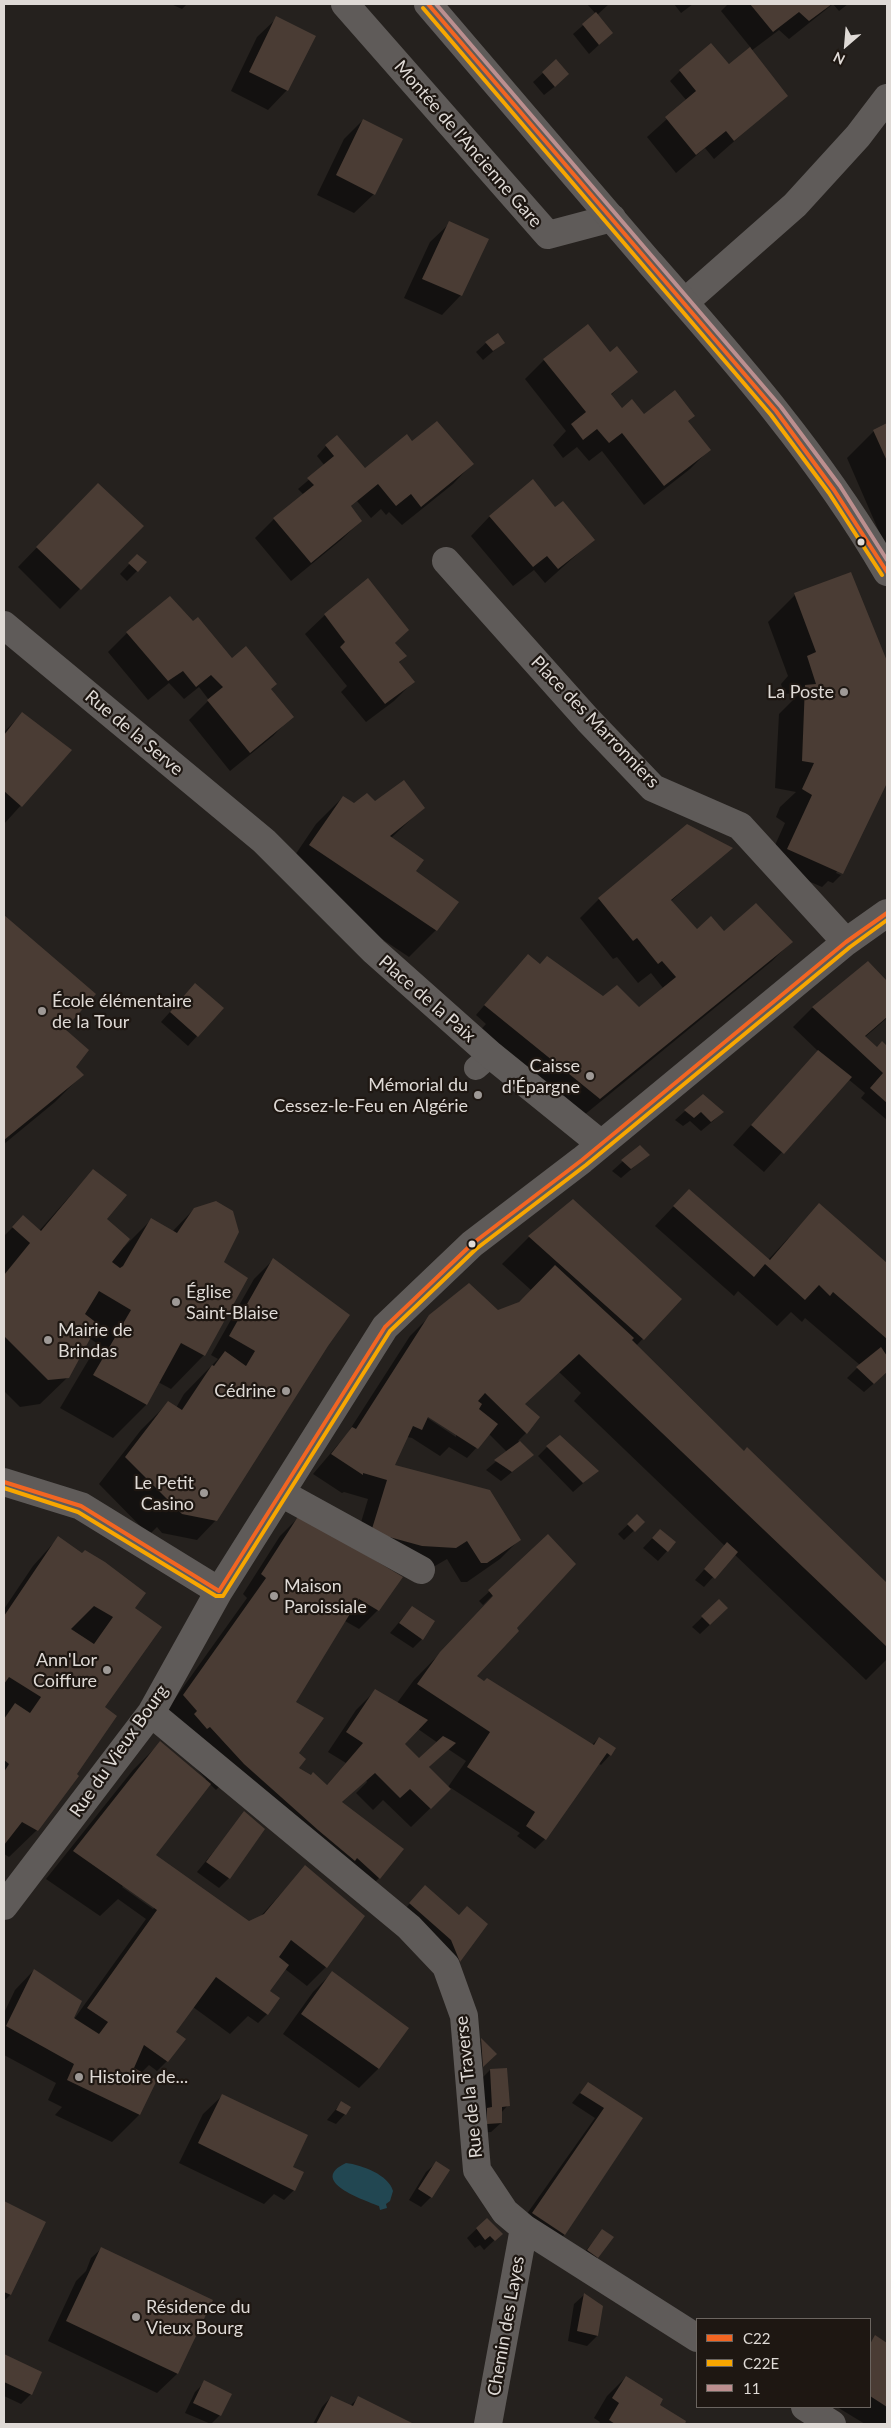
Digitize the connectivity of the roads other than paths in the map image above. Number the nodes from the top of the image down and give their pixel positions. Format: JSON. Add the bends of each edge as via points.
{"nodes":[{"id":1,"x":345,"y":4,"type":"edge"},
{"id":2,"x":428,"y":4,"type":"edge"},
{"id":3,"x":887,"y":98,"type":"edge"},
{"id":4,"x":612,"y":218,"type":"junction"},
{"id":5,"x":685,"y":302,"type":"junction"},
{"id":6,"x":446,"y":561,"type":"dead end"},
{"id":7,"x":887,"y":572,"type":"edge"},
{"id":8,"x":4,"y":625,"type":"edge"},
{"id":9,"x":264,"y":841,"type":"joint"},
{"id":10,"x":887,"y":913,"type":"edge"},
{"id":11,"x":846,"y":942,"type":"junction"},
{"id":12,"x":601,"y":1144,"type":"junction"},
{"id":13,"x":4,"y":1482,"type":"edge"},
{"id":14,"x":281,"y":1493,"type":"junction"},
{"id":15,"x":421,"y":1570,"type":"dead end"},
{"id":16,"x":219,"y":1591,"type":"junction"},
{"id":17,"x":151,"y":1713,"type":"junction"},
{"id":18,"x":4,"y":1906,"type":"edge"},
{"id":19,"x":524,"y":2228,"type":"junction"},
{"id":20,"x":696,"y":2337,"type":"edge"},
{"id":21,"x":806,"y":2408,"type":"edge"},
{"id":22,"x":488,"y":2424,"type":"edge"},
{"id":23,"x":832,"y":2424,"type":"edge"}],
"edges":[{"from":1,"to":4,"type":"street","name":"Montée de l'Ancienne Gare","via":[[548,235]]},
{"from":2,"to":4,"type":"street"},
{"from":3,"to":5,"type":"street","via":[[858,136],[795,205]]},
{"from":4,"to":5,"type":"street"},
{"from":5,"to":7,"type":"street","via":[[803,445],[869,540]]},
{"from":6,"to":11,"type":"street","name":"Place des Marronniers","via":[[653,788],[740,826]]},
{"from":8,"to":9,"type":"street","name":"Rue de la Serve"},
{"from":9,"to":12,"type":"street","name":"Place de la Paix","via":[[484,1062]]},
{"from":10,"to":11,"type":"street","name":"Rue du Vieux Bourg"},
{"from":11,"to":12,"type":"street","name":"Rue du Vieux Bourg"},
{"from":12,"to":14,"type":"street","name":"Rue du Vieux Bourg","via":[[472,1244],[385,1327]]},
{"from":13,"to":16,"type":"street","via":[[81,1506]]},
{"from":14,"to":15,"type":"street"},
{"from":14,"to":16,"type":"street","name":"Rue du Vieux Bourg"},
{"from":16,"to":17,"type":"street","name":"Rue du Vieux Bourg"},
{"from":17,"to":18,"type":"street","name":"Rue du Vieux Bourg"},
{"from":17,"to":19,"type":"street","name":"Rue de la Traverse","via":[[409,1927],[446,1966],[464,2016],[477,2170],[505,2212]]},
{"from":19,"to":20,"type":"street","name":"Rue de la Traverse"},
{"from":19,"to":22,"type":"street","name":"Chemin des Layes"},
{"from":21,"to":23,"type":"street"}]}
